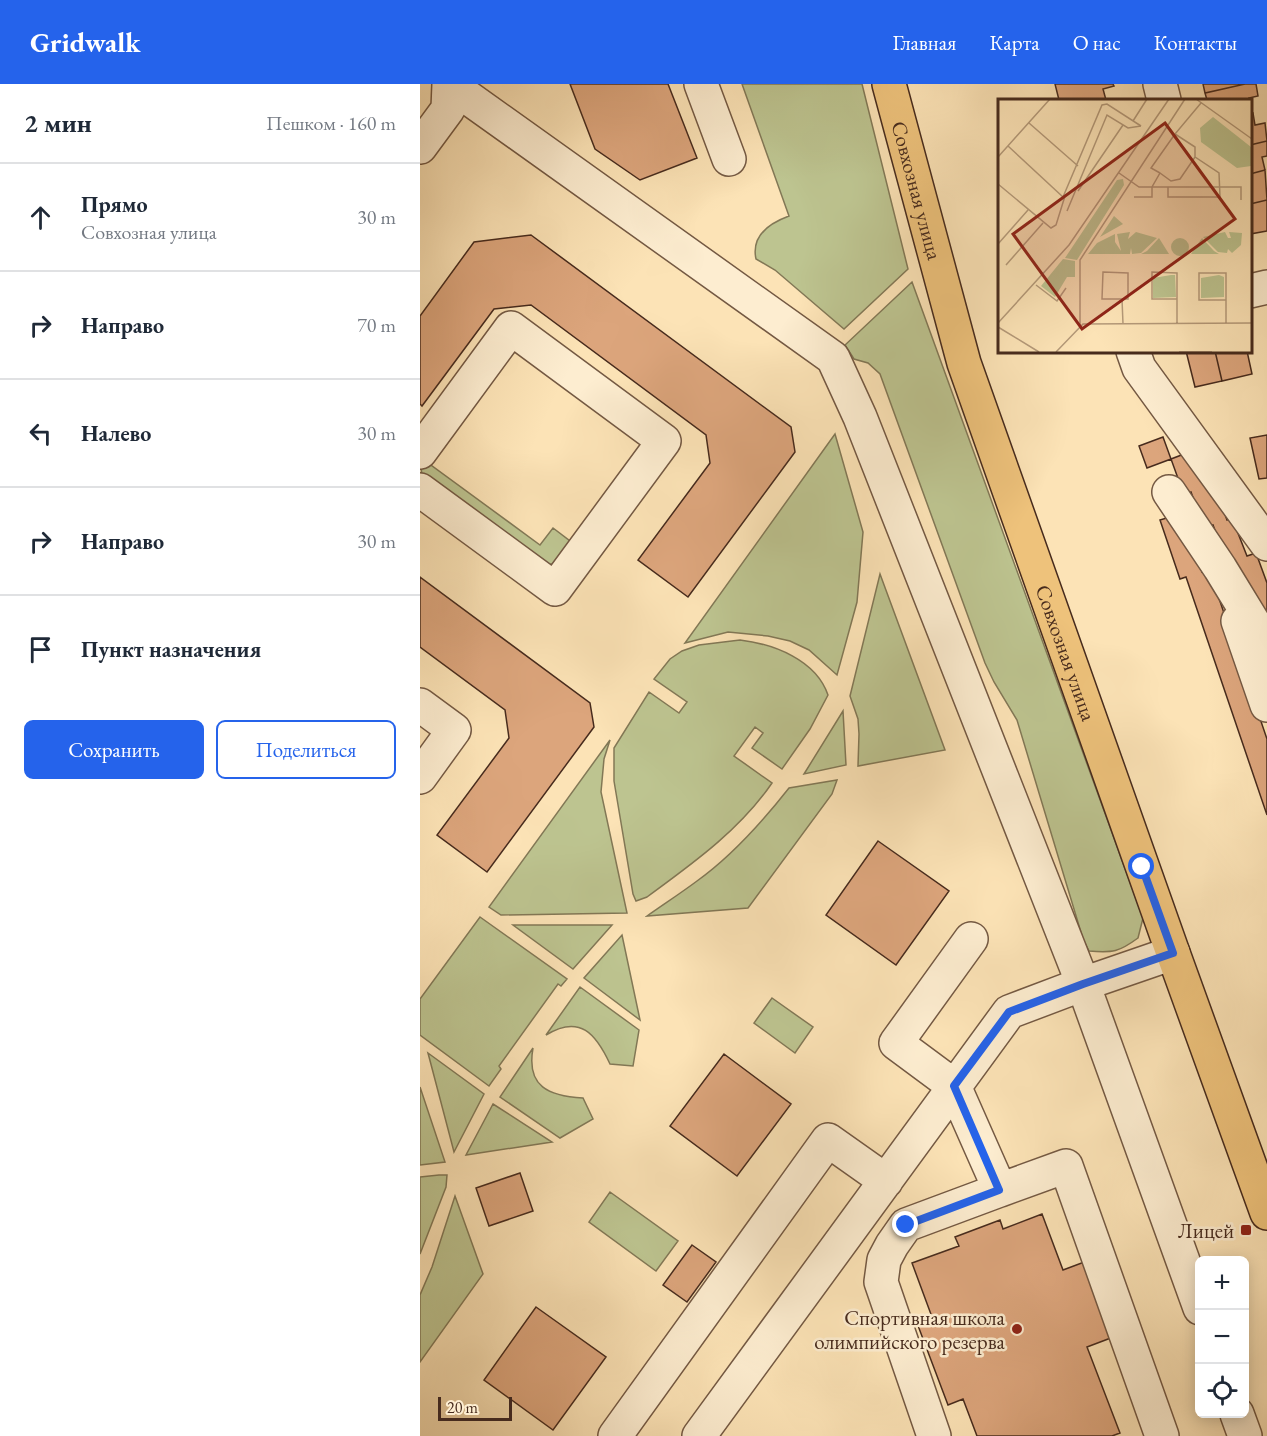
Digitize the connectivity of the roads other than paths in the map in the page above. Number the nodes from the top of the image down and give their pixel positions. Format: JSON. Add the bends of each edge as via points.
{"nodes":[{"id":1,"x":449,"y":84,"type":"edge"},
{"id":2,"x":701,"y":84,"type":"edge"},
{"id":3,"x":890,"y":84,"type":"edge"},
{"id":4,"x":1160,"y":84,"type":"edge"},
{"id":5,"x":1164,"y":99,"type":"edge"},
{"id":6,"x":420,"y":147,"type":"edge"},
{"id":7,"x":729,"y":159,"type":"dead end"},
{"id":8,"x":1267,"y":287,"type":"edge"},
{"id":9,"x":1252,"y":291,"type":"edge"},
{"id":10,"x":1133,"y":352,"type":"edge"},
{"id":11,"x":422,"y":445,"type":"edge"},
{"id":12,"x":420,"y":490,"type":"edge"},
{"id":13,"x":1169,"y":492,"type":"dead end"},
{"id":14,"x":1267,"y":544,"type":"edge"},
{"id":15,"x":1220,"y":568,"type":"junction"},
{"id":16,"x":1267,"y":645,"type":"edge"},
{"id":17,"x":420,"y":705,"type":"edge"},
{"id":18,"x":1267,"y":705,"type":"edge"},
{"id":19,"x":420,"y":777,"type":"edge"},
{"id":20,"x":971,"y":939,"type":"dead end"},
{"id":21,"x":1173,"y":953,"type":"junction"},
{"id":22,"x":1083,"y":984,"type":"junction"},
{"id":23,"x":954,"y":1086,"type":"junction"},
{"id":24,"x":886,"y":1181,"type":"junction"},
{"id":25,"x":999,"y":1190,"type":"junction"},
{"id":26,"x":1267,"y":1213,"type":"edge"},
{"id":27,"x":1195,"y":1294,"type":"edge"},
{"id":28,"x":1239,"y":1418,"type":"edge"},
{"id":29,"x":615,"y":1436,"type":"edge"},
{"id":30,"x":699,"y":1436,"type":"edge"},
{"id":31,"x":934,"y":1436,"type":"edge"},
{"id":32,"x":1162,"y":1436,"type":"edge"},
{"id":33,"x":1245,"y":1436,"type":"edge"}],
"edges":[{"from":1,"to":6,"type":"street","via":[[448,109]]},
{"from":1,"to":22,"type":"street","via":[[833,358],[860,417]]},
{"from":2,"to":7,"type":"street"},
{"from":3,"to":21,"type":"main road","name":"Совхозная улица","via":[[964,363]]},
{"from":4,"to":5,"type":"street"},
{"from":8,"to":9,"type":"street"},
{"from":10,"to":14,"type":"street","via":[[1139,369]]},
{"from":11,"to":12,"type":"street","via":[[511,328],[664,441],[555,590]]},
{"from":13,"to":15,"type":"street"},
{"from":15,"to":16,"type":"street"},
{"from":15,"to":18,"type":"street"},
{"from":17,"to":19,"type":"street","via":[[454,730]]},
{"from":20,"to":23,"type":"street","via":[[896,1043]]},
{"from":21,"to":22,"type":"street"},
{"from":21,"to":26,"type":"main road","name":"Совхозная улица"},
{"from":22,"to":23,"type":"street","via":[[1009,1012]]},
{"from":22,"to":27,"type":"street"},
{"from":23,"to":24,"type":"street"},
{"from":23,"to":25,"type":"street"},
{"from":24,"to":29,"type":"street","via":[[828,1140]]},
{"from":24,"to":30,"type":"street"},
{"from":25,"to":31,"type":"street","via":[[906,1225],[884,1260],[881,1282]]},
{"from":25,"to":32,"type":"street","via":[[1066,1166]]},
{"from":28,"to":33,"type":"street"}]}
